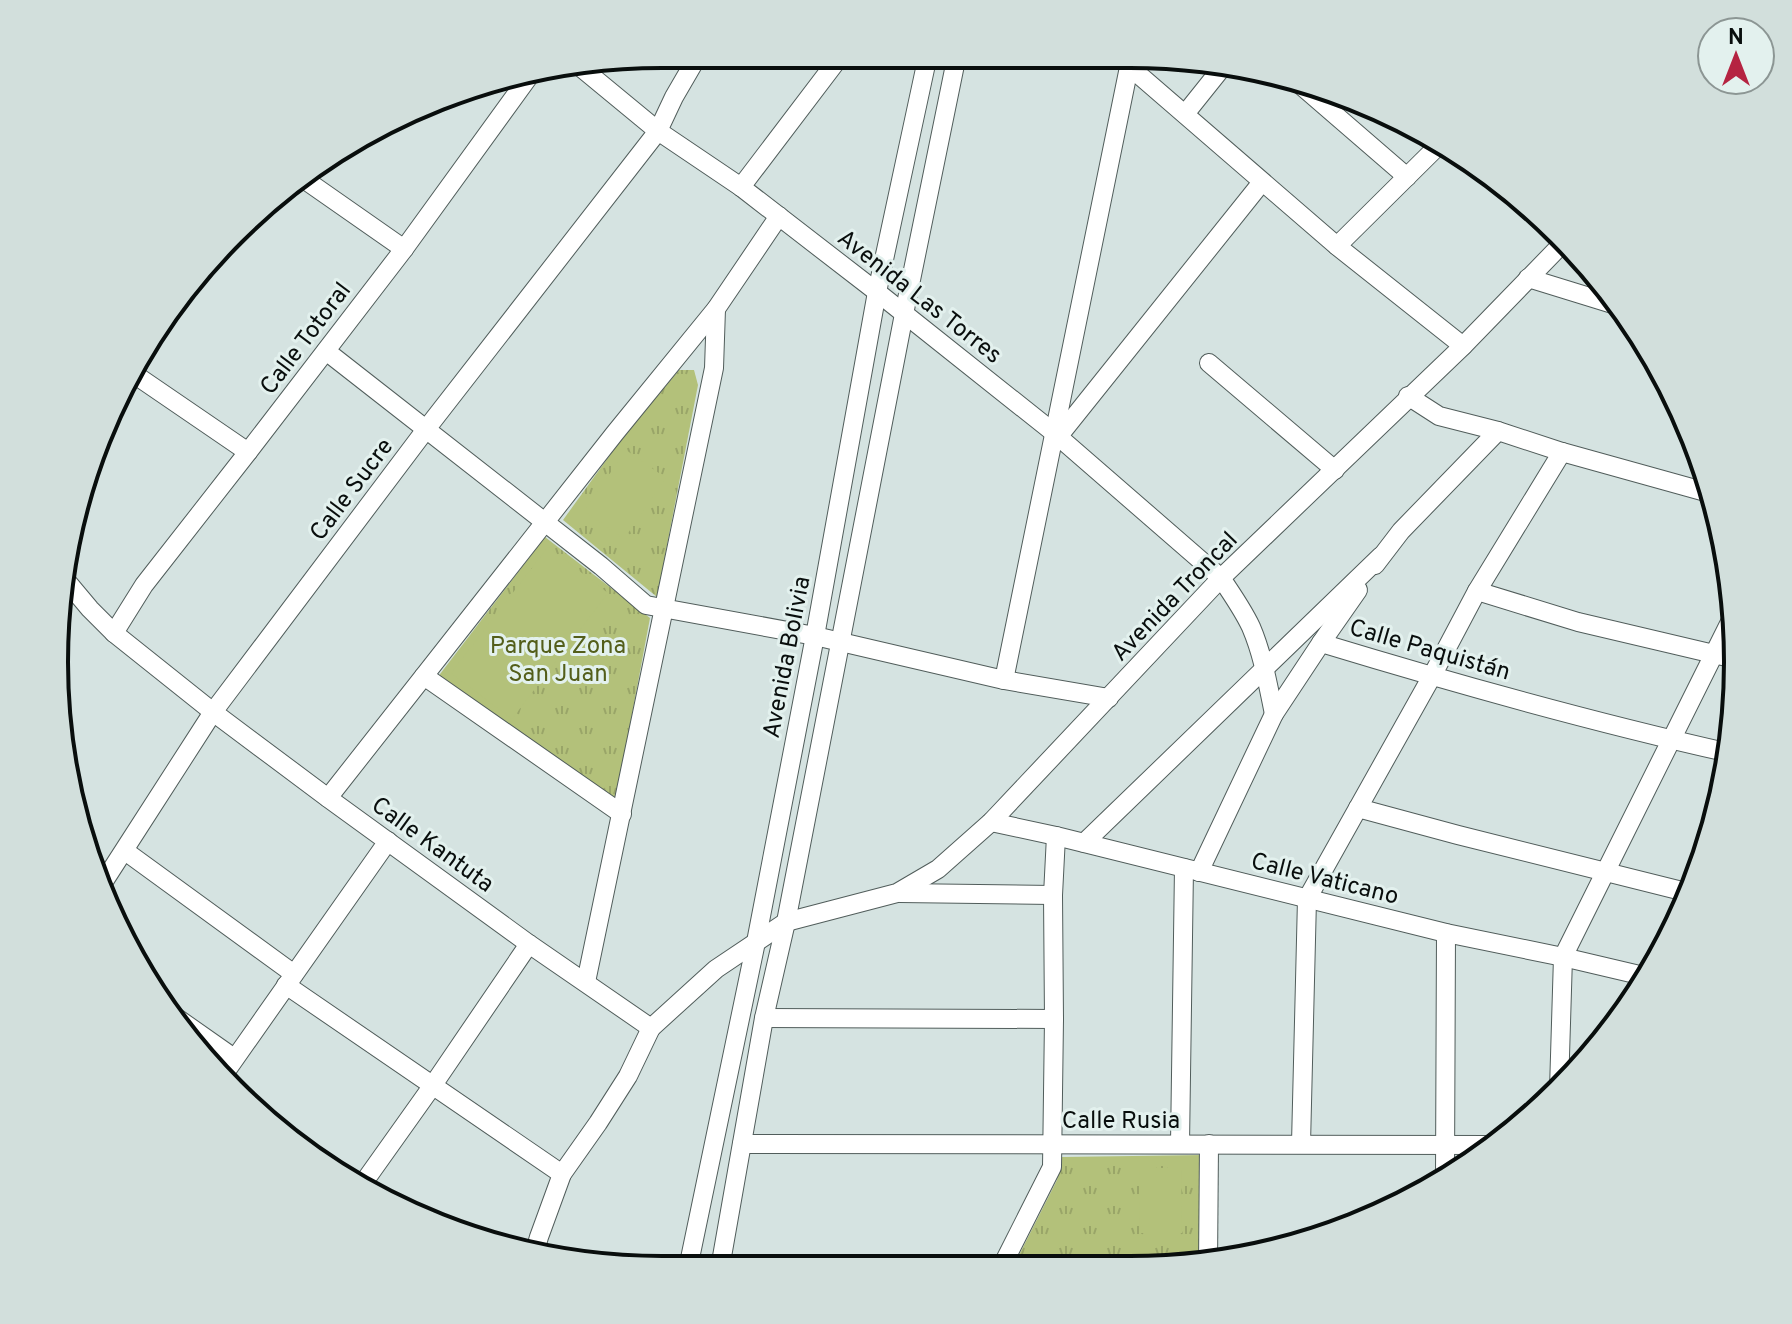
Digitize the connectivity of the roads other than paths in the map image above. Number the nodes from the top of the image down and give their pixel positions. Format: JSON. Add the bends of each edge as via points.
{"nodes":[{"id":1,"x":691,"y":68,"type":"edge"},
{"id":2,"x":831,"y":68,"type":"edge"},
{"id":3,"x":925,"y":68,"type":"edge"},
{"id":4,"x":954,"y":68,"type":"edge"},
{"id":5,"x":1121,"y":68,"type":"edge"},
{"id":6,"x":1130,"y":68,"type":"edge"},
{"id":7,"x":587,"y":73,"type":"edge"},
{"id":8,"x":1217,"y":74,"type":"edge"},
{"id":9,"x":523,"y":84,"type":"edge"},
{"id":10,"x":1316,"y":98,"type":"edge"},
{"id":11,"x":1185,"y":114,"type":"junction"},
{"id":12,"x":658,"y":131,"type":"junction"},
{"id":13,"x":1433,"y":151,"type":"edge"},
{"id":14,"x":1407,"y":177,"type":"junction"},
{"id":15,"x":1262,"y":182,"type":"junction"},
{"id":16,"x":310,"y":184,"type":"edge"},
{"id":17,"x":741,"y":187,"type":"junction"},
{"id":18,"x":779,"y":216,"type":"junction"},
{"id":19,"x":1337,"y":246,"type":"junction"},
{"id":20,"x":404,"y":249,"type":"junction"},
{"id":21,"x":1557,"y":249,"type":"edge"},
{"id":22,"x":1528,"y":278,"type":"junction"},
{"id":23,"x":877,"y":292,"type":"junction"},
{"id":24,"x":1601,"y":301,"type":"edge"},
{"id":25,"x":716,"y":309,"type":"junction"},
{"id":26,"x":904,"y":314,"type":"junction"},
{"id":27,"x":1463,"y":346,"type":"junction"},
{"id":28,"x":326,"y":351,"type":"junction"},
{"id":29,"x":1209,"y":363,"type":"dead end"},
{"id":30,"x":140,"y":378,"type":"edge"},
{"id":31,"x":1408,"y":396,"type":"junction"},
{"id":32,"x":427,"y":428,"type":"junction"},
{"id":33,"x":1498,"y":431,"type":"junction"},
{"id":34,"x":1055,"y":435,"type":"junction"},
{"id":35,"x":248,"y":452,"type":"junction"},
{"id":36,"x":1562,"y":452,"type":"junction"},
{"id":37,"x":1335,"y":470,"type":"junction"},
{"id":38,"x":1698,"y":490,"type":"edge"},
{"id":39,"x":544,"y":522,"type":"junction"},
{"id":40,"x":1381,"y":556,"type":"junction"},
{"id":41,"x":1221,"y":578,"type":"junction"},
{"id":42,"x":73,"y":588,"type":"edge"},
{"id":43,"x":1477,"y":591,"type":"junction"},
{"id":44,"x":664,"y":609,"type":"junction"},
{"id":45,"x":114,"y":633,"type":"junction"},
{"id":46,"x":815,"y":636,"type":"junction"},
{"id":47,"x":1723,"y":636,"type":"edge"},
{"id":48,"x":840,"y":642,"type":"junction"},
{"id":49,"x":1321,"y":643,"type":"junction"},
{"id":50,"x":1715,"y":654,"type":"junction"},
{"id":51,"x":1724,"y":656,"type":"edge"},
{"id":52,"x":1264,"y":669,"type":"junction"},
{"id":53,"x":424,"y":676,"type":"junction"},
{"id":54,"x":1432,"y":676,"type":"junction"},
{"id":55,"x":1004,"y":680,"type":"junction"},
{"id":56,"x":1109,"y":698,"type":"junction"},
{"id":57,"x":213,"y":712,"type":"junction"},
{"id":58,"x":1274,"y":714,"type":"junction"},
{"id":59,"x":1671,"y":740,"type":"junction"},
{"id":60,"x":1717,"y":750,"type":"edge"},
{"id":61,"x":328,"y":798,"type":"junction"},
{"id":62,"x":1358,"y":808,"type":"junction"},
{"id":63,"x":622,"y":814,"type":"junction"},
{"id":64,"x":991,"y":822,"type":"junction"},
{"id":65,"x":1056,"y":836,"type":"junction"},
{"id":66,"x":388,"y":841,"type":"junction"},
{"id":67,"x":1084,"y":843,"type":"junction"},
{"id":68,"x":125,"y":851,"type":"junction"},
{"id":69,"x":1192,"y":870,"type":"junction"},
{"id":70,"x":1605,"y":872,"type":"junction"},
{"id":71,"x":108,"y":876,"type":"edge"},
{"id":72,"x":1678,"y":890,"type":"edge"},
{"id":73,"x":897,"y":893,"type":"junction"},
{"id":74,"x":1053,"y":895,"type":"junction"},
{"id":75,"x":1307,"y":899,"type":"junction"},
{"id":76,"x":786,"y":922,"type":"junction"},
{"id":77,"x":1446,"y":933,"type":"junction"},
{"id":78,"x":756,"y":942,"type":"junction"},
{"id":79,"x":529,"y":944,"type":"junction"},
{"id":80,"x":1563,"y":957,"type":"junction"},
{"id":81,"x":1635,"y":974,"type":"edge"},
{"id":82,"x":290,"y":980,"type":"junction"},
{"id":83,"x":586,"y":982,"type":"junction"},
{"id":84,"x":764,"y":1018,"type":"junction"},
{"id":85,"x":1054,"y":1019,"type":"junction"},
{"id":86,"x":651,"y":1028,"type":"junction"},
{"id":87,"x":198,"y":1033,"type":"edge"},
{"id":88,"x":234,"y":1058,"type":"junction"},
{"id":89,"x":228,"y":1067,"type":"edge"},
{"id":90,"x":1560,"y":1072,"type":"edge"},
{"id":91,"x":433,"y":1085,"type":"junction"},
{"id":92,"x":742,"y":1144,"type":"junction"},
{"id":93,"x":1054,"y":1144,"type":"junction"},
{"id":94,"x":1180,"y":1144,"type":"junction"},
{"id":95,"x":1209,"y":1144,"type":"junction"},
{"id":96,"x":1301,"y":1144,"type":"junction"},
{"id":97,"x":1445,"y":1145,"type":"junction"},
{"id":98,"x":1475,"y":1145,"type":"edge"},
{"id":99,"x":1445,"y":1165,"type":"edge"},
{"id":100,"x":562,"y":1174,"type":"junction"},
{"id":101,"x":367,"y":1177,"type":"edge"},
{"id":102,"x":537,"y":1243,"type":"edge"},
{"id":103,"x":1208,"y":1251,"type":"edge"},
{"id":104,"x":691,"y":1256,"type":"edge"},
{"id":105,"x":722,"y":1256,"type":"edge"},
{"id":106,"x":1007,"y":1256,"type":"edge"}],
"edges":[{"from":1,"to":12,"type":"street","name":"Calle Sucre"},
{"from":2,"to":17,"type":"street"},
{"from":3,"to":23,"type":"street","name":"Avenida Bolivia"},
{"from":4,"to":26,"type":"street","name":"Avenida Bolivia"},
{"from":5,"to":34,"type":"street"},
{"from":6,"to":11,"type":"street"},
{"from":7,"to":12,"type":"street","name":"Avenida Las Torres"},
{"from":8,"to":11,"type":"street"},
{"from":9,"to":20,"type":"street","name":"Calle Totoral"},
{"from":10,"to":14,"type":"street"},
{"from":11,"to":15,"type":"street"},
{"from":12,"to":17,"type":"street","name":"Avenida Las Torres"},
{"from":12,"to":32,"type":"street","name":"Calle Sucre"},
{"from":13,"to":14,"type":"street"},
{"from":14,"to":19,"type":"street"},
{"from":15,"to":19,"type":"street"},
{"from":15,"to":34,"type":"street"},
{"from":16,"to":20,"type":"street"},
{"from":17,"to":18,"type":"street","name":"Avenida Las Torres"},
{"from":18,"to":23,"type":"street","name":"Avenida Las Torres"},
{"from":18,"to":25,"type":"street"},
{"from":19,"to":27,"type":"street"},
{"from":20,"to":28,"type":"street","name":"Calle Totoral"},
{"from":21,"to":22,"type":"street","name":"Avenida Troncal"},
{"from":22,"to":24,"type":"street"},
{"from":22,"to":27,"type":"street","name":"Avenida Troncal"},
{"from":23,"to":26,"type":"street","name":"Avenida Las Torres"},
{"from":23,"to":46,"type":"street","name":"Avenida Bolivia"},
{"from":25,"to":39,"type":"street"},
{"from":25,"to":44,"type":"street","via":[[714,368]]},
{"from":26,"to":34,"type":"street","name":"Avenida Las Torres"},
{"from":26,"to":48,"type":"street","name":"Avenida Bolivia"},
{"from":27,"to":31,"type":"street","name":"Avenida Troncal"},
{"from":28,"to":32,"type":"street"},
{"from":28,"to":35,"type":"street","name":"Calle Totoral"},
{"from":29,"to":37,"type":"street"},
{"from":30,"to":35,"type":"street"},
{"from":31,"to":33,"type":"street","via":[[1439,416]]},
{"from":31,"to":37,"type":"street","name":"Avenida Troncal"},
{"from":32,"to":39,"type":"street"},
{"from":32,"to":57,"type":"street","name":"Calle Sucre"},
{"from":33,"to":36,"type":"street"},
{"from":33,"to":40,"type":"street"},
{"from":34,"to":41,"type":"street","name":"Avenida Las Torres"},
{"from":34,"to":55,"type":"street"},
{"from":35,"to":45,"type":"street","name":"Calle Totoral","via":[[144,585]]},
{"from":36,"to":38,"type":"street"},
{"from":36,"to":43,"type":"street"},
{"from":37,"to":41,"type":"street","name":"Avenida Troncal"},
{"from":39,"to":44,"type":"street","via":[[646,605]]},
{"from":39,"to":53,"type":"street"},
{"from":40,"to":49,"type":"street"},
{"from":40,"to":52,"type":"street"},
{"from":41,"to":52,"type":"street","name":"Avenida Las Torres","via":[[1250,626]]},
{"from":41,"to":56,"type":"street","name":"Avenida Troncal"},
{"from":42,"to":45,"type":"street","name":"Calle Kantuta"},
{"from":43,"to":50,"type":"street","via":[[1578,622]]},
{"from":43,"to":54,"type":"street"},
{"from":44,"to":46,"type":"street"},
{"from":44,"to":63,"type":"street"},
{"from":45,"to":57,"type":"street","name":"Calle Kantuta"},
{"from":46,"to":48,"type":"street"},
{"from":46,"to":78,"type":"street","name":"Avenida Bolivia"},
{"from":47,"to":50,"type":"street"},
{"from":48,"to":55,"type":"street"},
{"from":48,"to":76,"type":"street","name":"Avenida Bolivia"},
{"from":49,"to":54,"type":"street","name":"Calle Paquistán"},
{"from":49,"to":58,"type":"street","name":"Calle Paquistán"},
{"from":50,"to":51,"type":"street"},
{"from":50,"to":59,"type":"street"},
{"from":52,"to":58,"type":"street","name":"Avenida Las Torres"},
{"from":52,"to":67,"type":"street"},
{"from":53,"to":61,"type":"street"},
{"from":53,"to":63,"type":"street"},
{"from":54,"to":59,"type":"street","name":"Calle Paquistán"},
{"from":54,"to":62,"type":"street"},
{"from":55,"to":56,"type":"street"},
{"from":56,"to":64,"type":"street","name":"Avenida Troncal"},
{"from":57,"to":61,"type":"street","name":"Calle Kantuta"},
{"from":57,"to":68,"type":"street","name":"Calle Sucre"},
{"from":58,"to":69,"type":"street","name":"Calle Paquistán"},
{"from":59,"to":60,"type":"street","name":"Calle Paquistán"},
{"from":59,"to":70,"type":"street"},
{"from":61,"to":66,"type":"street","name":"Calle Kantuta"},
{"from":62,"to":70,"type":"street"},
{"from":62,"to":75,"type":"street"},
{"from":63,"to":83,"type":"street"},
{"from":64,"to":65,"type":"street","name":"Calle Vaticano"},
{"from":64,"to":73,"type":"street","name":"Avenida Troncal","via":[[938,869]]},
{"from":65,"to":67,"type":"street","name":"Calle Vaticano"},
{"from":65,"to":74,"type":"street"},
{"from":66,"to":79,"type":"street","name":"Calle Kantuta"},
{"from":66,"to":82,"type":"street"},
{"from":67,"to":69,"type":"street","name":"Calle Vaticano"},
{"from":68,"to":71,"type":"street","name":"Calle Sucre"},
{"from":68,"to":82,"type":"street"},
{"from":69,"to":75,"type":"street","name":"Calle Vaticano"},
{"from":69,"to":94,"type":"street"},
{"from":70,"to":72,"type":"street"},
{"from":70,"to":80,"type":"street"},
{"from":73,"to":74,"type":"street"},
{"from":73,"to":76,"type":"street","name":"Avenida Troncal"},
{"from":74,"to":85,"type":"street"},
{"from":75,"to":77,"type":"street","name":"Calle Vaticano"},
{"from":75,"to":96,"type":"street"},
{"from":76,"to":78,"type":"street"},
{"from":76,"to":84,"type":"street","name":"Avenida Bolivia"},
{"from":77,"to":80,"type":"street","name":"Calle Vaticano"},
{"from":77,"to":97,"type":"street"},
{"from":78,"to":86,"type":"street","via":[[716,969]]},
{"from":78,"to":104,"type":"street","name":"Avenida Bolivia"},
{"from":79,"to":83,"type":"street","name":"Calle Kantuta"},
{"from":79,"to":91,"type":"street"},
{"from":80,"to":81,"type":"street","name":"Calle Vaticano"},
{"from":80,"to":90,"type":"street"},
{"from":82,"to":88,"type":"street"},
{"from":82,"to":91,"type":"street"},
{"from":83,"to":86,"type":"street","name":"Calle Kantuta"},
{"from":84,"to":85,"type":"street"},
{"from":84,"to":92,"type":"street","name":"Avenida Bolivia"},
{"from":85,"to":93,"type":"street"},
{"from":86,"to":100,"type":"street","via":[[620,1088]]},
{"from":87,"to":88,"type":"street"},
{"from":88,"to":89,"type":"street"},
{"from":91,"to":100,"type":"street"},
{"from":91,"to":101,"type":"street"},
{"from":92,"to":93,"type":"street","name":"Calle Rusia"},
{"from":92,"to":105,"type":"street","name":"Avenida Bolivia"},
{"from":93,"to":94,"type":"street","name":"Calle Rusia"},
{"from":93,"to":106,"type":"street","via":[[1052,1167]]},
{"from":94,"to":95,"type":"street","name":"Calle Rusia"},
{"from":95,"to":96,"type":"street","name":"Calle Rusia"},
{"from":95,"to":103,"type":"street"},
{"from":96,"to":97,"type":"street","name":"Calle Rusia"},
{"from":97,"to":98,"type":"street","name":"Calle Rusia"},
{"from":97,"to":99,"type":"street"},
{"from":100,"to":102,"type":"street"}]}
